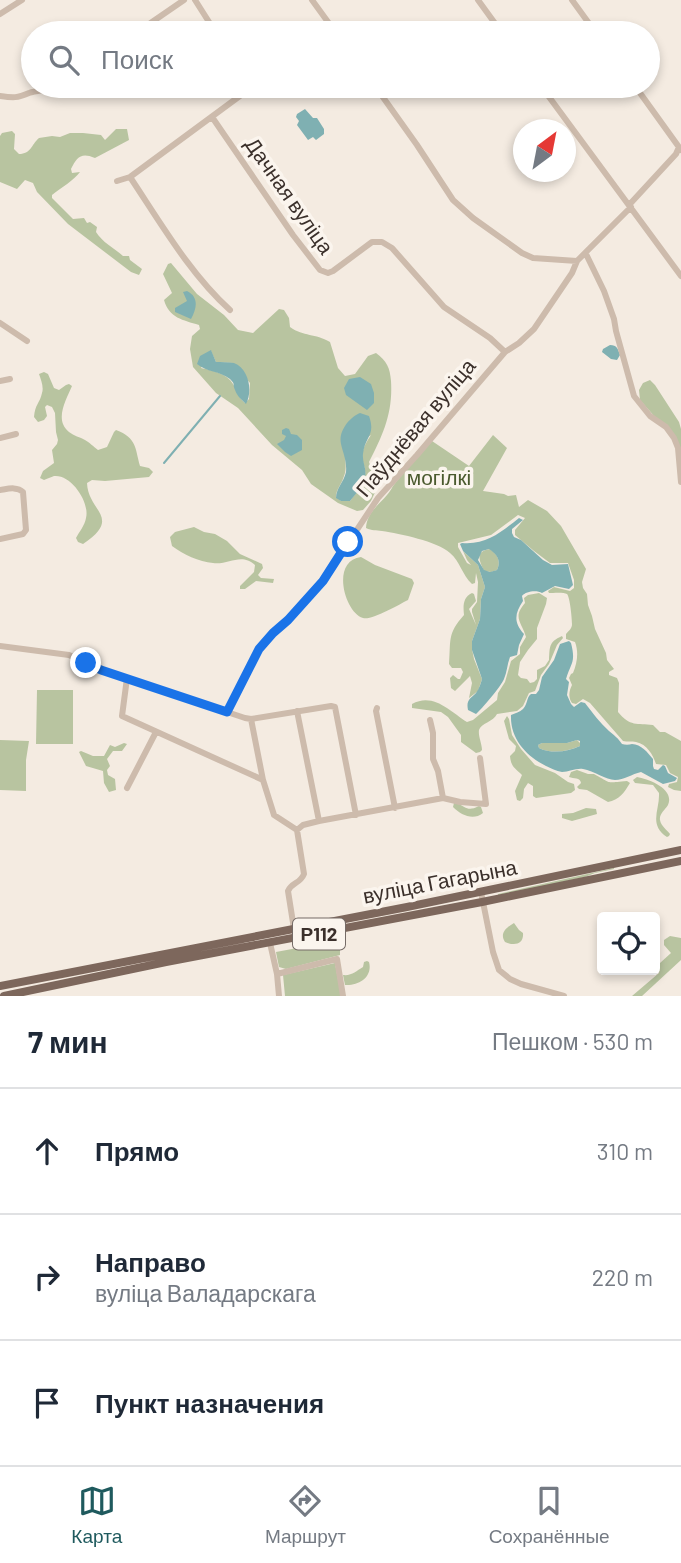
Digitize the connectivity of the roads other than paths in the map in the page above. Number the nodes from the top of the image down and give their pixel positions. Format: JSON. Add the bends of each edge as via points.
{"nodes":[{"id":1,"x":22,"y":0,"type":"edge"},
{"id":2,"x":184,"y":0,"type":"edge"},
{"id":3,"x":195,"y":0,"type":"edge"},
{"id":4,"x":312,"y":0,"type":"edge"},
{"id":5,"x":478,"y":0,"type":"edge"},
{"id":6,"x":572,"y":0,"type":"edge"},
{"id":7,"x":0,"y":15,"type":"edge"},
{"id":8,"x":153,"y":21,"type":"edge"},
{"id":9,"x":208,"y":21,"type":"edge"},
{"id":10,"x":327,"y":21,"type":"edge"},
{"id":11,"x":493,"y":21,"type":"edge"},
{"id":12,"x":587,"y":21,"type":"edge"},
{"id":13,"x":0,"y":96,"type":"edge"},
{"id":14,"x":21,"y":97,"type":"edge"},
{"id":15,"x":237,"y":98,"type":"edge"},
{"id":16,"x":384,"y":98,"type":"edge"},
{"id":17,"x":550,"y":98,"type":"edge"},
{"id":18,"x":644,"y":98,"type":"edge"},
{"id":19,"x":212,"y":117,"type":"junction"},
{"id":20,"x":680,"y":148,"type":"edge"},
{"id":21,"x":130,"y":177,"type":"junction"},
{"id":22,"x":117,"y":181,"type":"dead end"},
{"id":23,"x":630,"y":206,"type":"junction"},
{"id":24,"x":382,"y":242,"type":"joint"},
{"id":25,"x":586,"y":254,"type":"junction"},
{"id":26,"x":578,"y":261,"type":"junction"},
{"id":27,"x":681,"y":276,"type":"edge"},
{"id":28,"x":230,"y":310,"type":"dead end"},
{"id":29,"x":0,"y":323,"type":"edge"},
{"id":30,"x":27,"y":341,"type":"dead end"},
{"id":31,"x":505,"y":352,"type":"junction"},
{"id":32,"x":10,"y":379,"type":"dead end"},
{"id":33,"x":0,"y":381,"type":"edge"},
{"id":34,"x":16,"y":435,"type":"dead end"},
{"id":35,"x":0,"y":438,"type":"edge"},
{"id":36,"x":681,"y":482,"type":"edge"},
{"id":37,"x":0,"y":489,"type":"edge"},
{"id":38,"x":0,"y":539,"type":"edge"},
{"id":39,"x":0,"y":646,"type":"edge"},
{"id":40,"x":127,"y":678,"type":"junction"},
{"id":41,"x":377,"y":708,"type":"dead end"},
{"id":42,"x":297,"y":711,"type":"junction"},
{"id":43,"x":227,"y":712,"type":"junction"},
{"id":44,"x":251,"y":719,"type":"junction"},
{"id":45,"x":430,"y":720,"type":"dead end"},
{"id":46,"x":156,"y":732,"type":"junction"},
{"id":47,"x":480,"y":758,"type":"dead end"},
{"id":48,"x":263,"y":780,"type":"junction"},
{"id":49,"x":127,"y":788,"type":"dead end"},
{"id":50,"x":443,"y":798,"type":"junction"},
{"id":51,"x":395,"y":808,"type":"junction"},
{"id":52,"x":356,"y":815,"type":"junction"},
{"id":53,"x":319,"y":821,"type":"junction"},
{"id":54,"x":297,"y":830,"type":"junction"},
{"id":55,"x":681,"y":850,"type":"edge"},
{"id":56,"x":681,"y":861,"type":"edge"},
{"id":57,"x":619,"y":868,"type":"junction"},
{"id":58,"x":481,"y":892,"type":"junction"},
{"id":59,"x":482,"y":902,"type":"junction"},
{"id":60,"x":350,"y":918,"type":"junction"},
{"id":61,"x":352,"y":927,"type":"junction"},
{"id":62,"x":294,"y":929,"type":"junction"},
{"id":63,"x":270,"y":943,"type":"junction"},
{"id":64,"x":223,"y":947,"type":"junction"},
{"id":65,"x":276,"y":974,"type":"junction"},
{"id":66,"x":36,"y":979,"type":"junction"},
{"id":67,"x":0,"y":986,"type":"edge"},
{"id":68,"x":38,"y":989,"type":"junction"},
{"id":69,"x":4,"y":996,"type":"edge"},
{"id":70,"x":279,"y":996,"type":"edge"},
{"id":71,"x":344,"y":996,"type":"edge"},
{"id":72,"x":564,"y":996,"type":"edge"}],
"edges":[{"from":1,"to":7,"type":"street"},
{"from":2,"to":8,"type":"street"},
{"from":3,"to":9,"type":"street"},
{"from":4,"to":10,"type":"street"},
{"from":5,"to":11,"type":"street"},
{"from":6,"to":12,"type":"street"},
{"from":13,"to":14,"type":"street"},
{"from":15,"to":19,"type":"street"},
{"from":16,"to":26,"type":"street","via":[[453,200],[473,218],[533,258]]},
{"from":17,"to":23,"type":"street"},
{"from":18,"to":20,"type":"street"},
{"from":19,"to":21,"type":"street"},
{"from":19,"to":24,"type":"street","name":"Дачная вуліца","via":[[320,270],[333,271],[372,242]]},
{"from":20,"to":23,"type":"street","name":"Паўднёвая вуліца"},
{"from":21,"to":22,"type":"street"},
{"from":21,"to":28,"type":"street","via":[[206,286]]},
{"from":23,"to":25,"type":"street","name":"Паўднёвая вуліца"},
{"from":23,"to":27,"type":"street"},
{"from":24,"to":31,"type":"street","name":"Паўднёвая вуліца","via":[[444,307]]},
{"from":25,"to":26,"type":"street","name":"Паўднёвая вуліца"},
{"from":25,"to":36,"type":"street","via":[[614,319],[634,396],[674,438]]},
{"from":26,"to":31,"type":"street","name":"Паўднёвая вуліца","via":[[534,329]]},
{"from":29,"to":30,"type":"street"},
{"from":31,"to":43,"type":"street","name":"Паўднёвая вуліца","via":[[378,498],[323,581],[259,649]]},
{"from":32,"to":33,"type":"street"},
{"from":34,"to":35,"type":"street"},
{"from":37,"to":38,"type":"street","via":[[23,492],[26,530]]},
{"from":39,"to":40,"type":"street","via":[[69,656]]},
{"from":40,"to":43,"type":"street"},
{"from":40,"to":46,"type":"street","via":[[122,716]]},
{"from":41,"to":51,"type":"street"},
{"from":42,"to":44,"type":"street"},
{"from":42,"to":52,"type":"street","via":[[335,707]]},
{"from":42,"to":53,"type":"street"},
{"from":43,"to":44,"type":"street"},
{"from":44,"to":48,"type":"street"},
{"from":45,"to":50,"type":"street"},
{"from":46,"to":48,"type":"street"},
{"from":46,"to":49,"type":"street"},
{"from":47,"to":50,"type":"street","via":[[486,803]]},
{"from":48,"to":54,"type":"street","via":[[274,815]]},
{"from":50,"to":51,"type":"street"},
{"from":51,"to":52,"type":"street"},
{"from":52,"to":53,"type":"street"},
{"from":53,"to":54,"type":"street"},
{"from":54,"to":62,"type":"street","via":[[304,874],[288,891]]},
{"from":55,"to":57,"type":"main road","name":"вуліца Гагарына","number":"Р112"},
{"from":56,"to":57,"type":"main road","name":"вуліца Гагарына","number":"Р112"},
{"from":57,"to":58,"type":"main road","name":"вуліца Гагарына","number":"Р112"},
{"from":57,"to":59,"type":"main road","name":"вуліца Гагарына","number":"Р112"},
{"from":58,"to":59,"type":"street"},
{"from":58,"to":60,"type":"main road","name":"вуліца Гагарына","number":"Р112"},
{"from":59,"to":61,"type":"main road","name":"вуліца Гагарына","number":"Р112"},
{"from":59,"to":72,"type":"street","via":[[502,973]]},
{"from":60,"to":61,"type":"main road"},
{"from":60,"to":62,"type":"main road","name":"вуліца Гагарына","number":"Р112"},
{"from":61,"to":63,"type":"main road","name":"вуліца Гагарына","number":"Р112"},
{"from":62,"to":64,"type":"main road","name":"вуліца Гагарына","number":"Р112"},
{"from":63,"to":64,"type":"main road","name":"вуліца Гагарына","number":"Р112"},
{"from":63,"to":65,"type":"street"},
{"from":64,"to":66,"type":"main road","name":"вуліца Гагарына","number":"Р112"},
{"from":64,"to":68,"type":"main road","name":"вуліца Гагарына","number":"Р112"},
{"from":65,"to":70,"type":"street"},
{"from":65,"to":71,"type":"street","via":[[337,959]]},
{"from":66,"to":67,"type":"main road","name":"вуліца Гагарына","number":"Р112"},
{"from":66,"to":68,"type":"street"},
{"from":68,"to":69,"type":"main road","name":"вуліца Гагарына","number":"Р112"}]}
